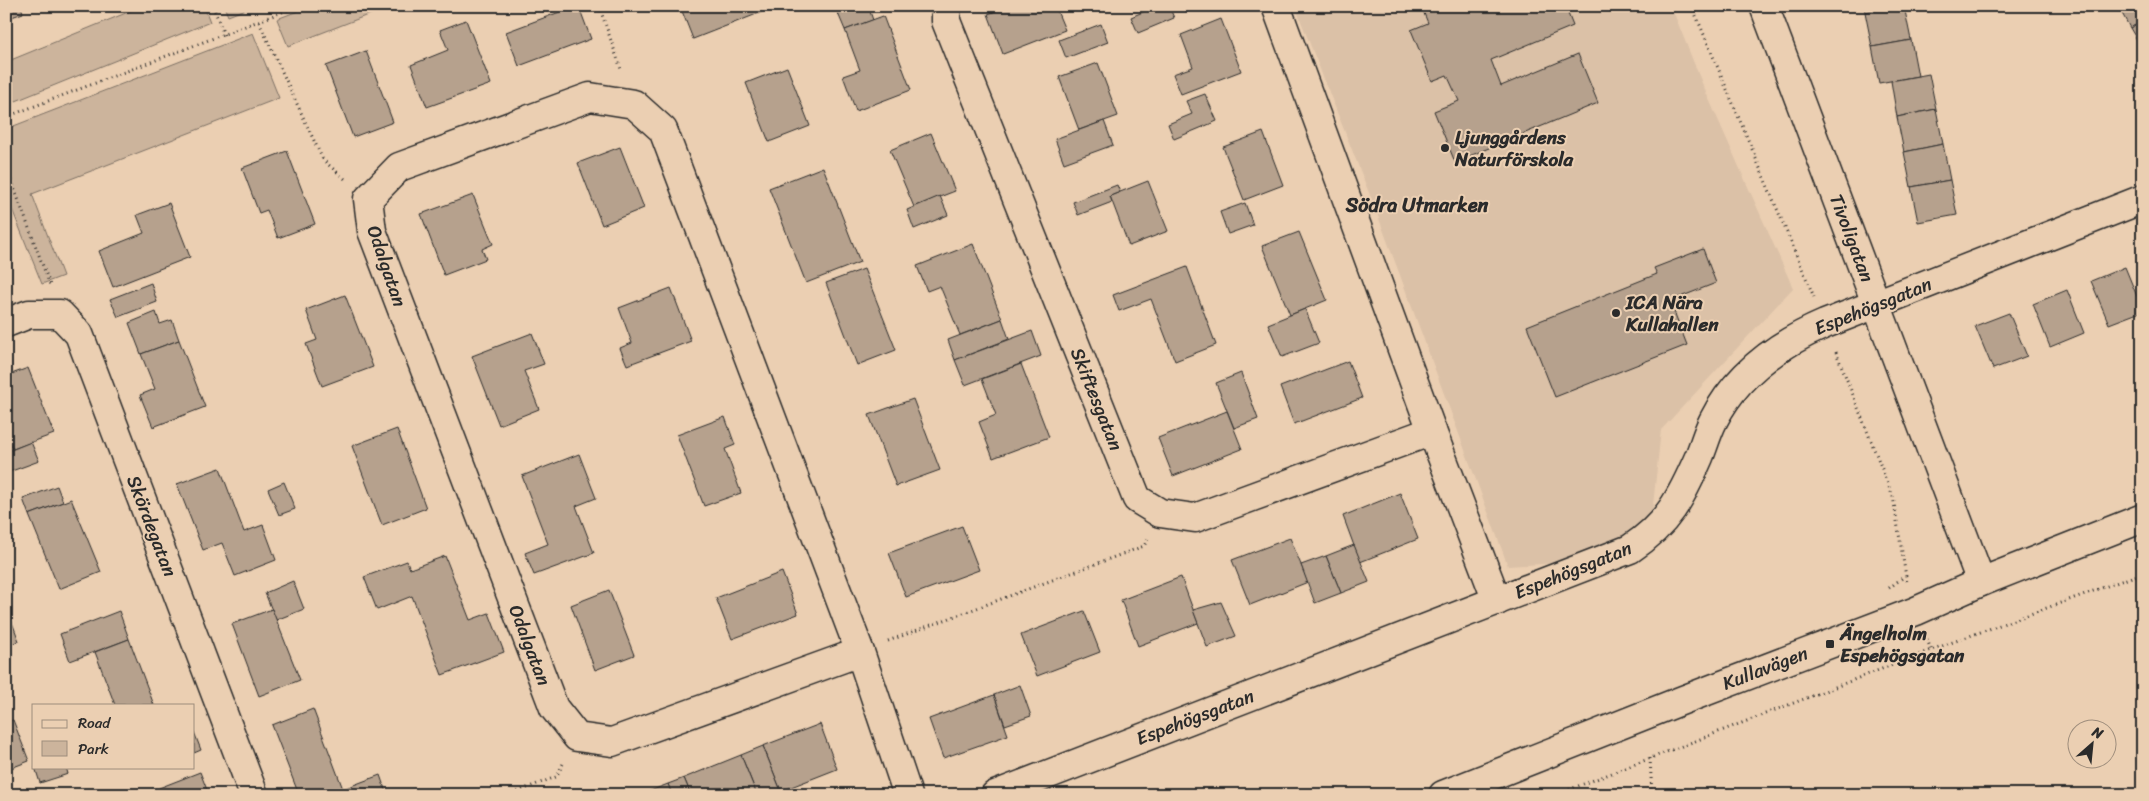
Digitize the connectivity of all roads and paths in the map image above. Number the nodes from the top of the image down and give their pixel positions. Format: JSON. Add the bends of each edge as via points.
{"nodes":[{"id":1,"x":213,"y":6,"type":"edge"},
{"id":2,"x":298,"y":6,"type":"edge"},
{"id":3,"x":598,"y":6,"type":"edge"},
{"id":4,"x":946,"y":6,"type":"edge"},
{"id":5,"x":1276,"y":6,"type":"edge"},
{"id":6,"x":1764,"y":6,"type":"edge"},
{"id":7,"x":259,"y":22,"type":"junction"},
{"id":8,"x":224,"y":35,"type":"junction"},
{"id":9,"x":634,"y":104,"type":"junction"},
{"id":10,"x":6,"y":117,"type":"edge"},
{"id":11,"x":6,"y":166,"type":"edge"},
{"id":12,"x":368,"y":199,"type":"junction"},
{"id":13,"x":2143,"y":199,"type":"edge"},
{"id":14,"x":1877,"y":303,"type":"junction"},
{"id":15,"x":60,"y":314,"type":"junction"},
{"id":16,"x":6,"y":323,"type":"edge"},
{"id":17,"x":1432,"y":431,"type":"junction"},
{"id":18,"x":1160,"y":513,"type":"junction"},
{"id":19,"x":2143,"y":518,"type":"edge"},
{"id":20,"x":2143,"y":573,"type":"edge"},
{"id":21,"x":1981,"y":582,"type":"junction"},
{"id":22,"x":1497,"y":600,"type":"junction"},
{"id":23,"x":860,"y":652,"type":"junction"},
{"id":24,"x":578,"y":737,"type":"junction"},
{"id":25,"x":1650,"y":758,"type":"junction"},
{"id":26,"x":254,"y":795,"type":"edge"},
{"id":27,"x":508,"y":795,"type":"edge"},
{"id":28,"x":908,"y":795,"type":"edge"},
{"id":29,"x":995,"y":795,"type":"edge"},
{"id":30,"x":1443,"y":795,"type":"edge"},
{"id":31,"x":1555,"y":795,"type":"edge"},
{"id":32,"x":1652,"y":795,"type":"edge"}],
"edges":[{"from":1,"to":8,"type":"path"},
{"from":2,"to":7,"type":"path"},
{"from":3,"to":9,"type":"path"},
{"from":4,"to":18,"type":"street","name":"Skiftesgatan","via":[[946,21],[1137,499]]},
{"from":5,"to":17,"type":"street"},
{"from":6,"to":14,"type":"street","name":"Tivoligatan"},
{"from":7,"to":8,"type":"path"},
{"from":7,"to":12,"type":"path","via":[[323,160]]},
{"from":8,"to":10,"type":"path"},
{"from":9,"to":12,"type":"street","name":"Odalgatan","via":[[590,97],[399,167]]},
{"from":9,"to":23,"type":"street","via":[[663,130]]},
{"from":11,"to":15,"type":"path"},
{"from":12,"to":24,"type":"street","name":"Odalgatan","via":[[372,231],[554,708]]},
{"from":13,"to":14,"type":"street","name":"Espehögsgatan"},
{"from":14,"to":21,"type":"street","name":"Tivoligatan"},
{"from":14,"to":22,"type":"street","name":"Espehögsgatan","via":[[1802,334],[1755,366],[1732,389],[1712,422],[1678,501],[1662,525],[1648,537],[1630,549]]},
{"from":15,"to":16,"type":"street","via":[[29,314]]},
{"from":15,"to":26,"type":"street","name":"Skördegatan","via":[[79,334]]},
{"from":17,"to":18,"type":"street","name":"Skiftesgatan","via":[[1195,518]]},
{"from":17,"to":22,"type":"street"},
{"from":18,"to":23,"type":"path","via":[[1144,546]]},
{"from":19,"to":21,"type":"street","name":"Kullavägen"},
{"from":20,"to":25,"type":"path"},
{"from":21,"to":30,"type":"street","name":"Kullavägen","via":[[1916,611]]},
{"from":22,"to":29,"type":"street","name":"Espehögsgatan"},
{"from":23,"to":24,"type":"street","via":[[612,742]]},
{"from":23,"to":28,"type":"street"},
{"from":24,"to":27,"type":"path","via":[[556,777]]},
{"from":25,"to":31,"type":"path"},
{"from":25,"to":32,"type":"path"}]}
